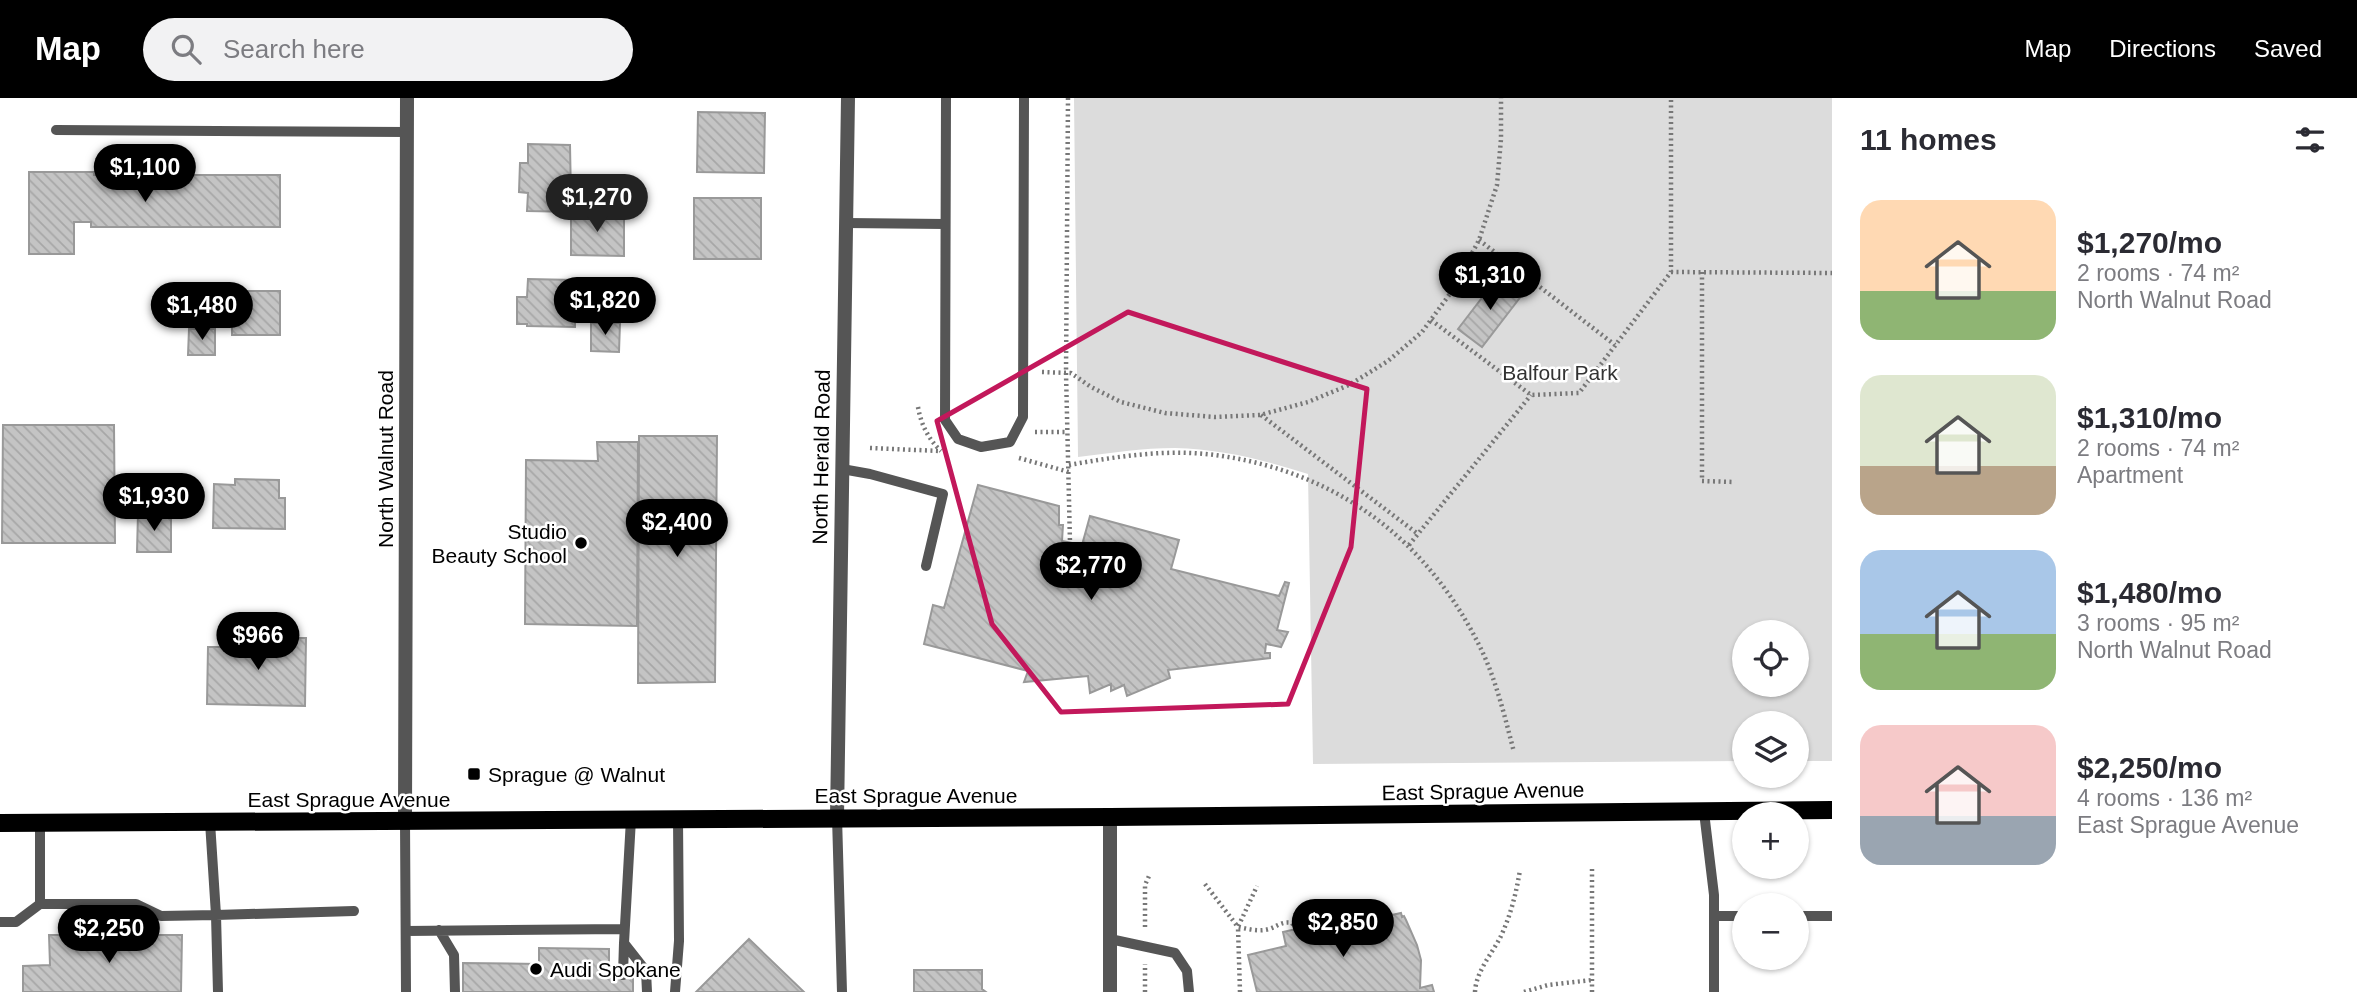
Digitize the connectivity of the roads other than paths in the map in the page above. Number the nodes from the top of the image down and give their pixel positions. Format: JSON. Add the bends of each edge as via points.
{"nodes":[{"id":1,"x":407,"y":98,"type":"edge"},
{"id":2,"x":848,"y":98,"type":"edge"},
{"id":3,"x":946,"y":98,"type":"edge"},
{"id":4,"x":1024,"y":98,"type":"edge"},
{"id":5,"x":56,"y":130,"type":"dead end"},
{"id":6,"x":407,"y":132,"type":"junction"},
{"id":7,"x":846,"y":223,"type":"junction"},
{"id":8,"x":945,"y":224,"type":"junction"},
{"id":9,"x":842,"y":469,"type":"junction"},
{"id":10,"x":926,"y":566,"type":"dead end"},
{"id":11,"x":1832,"y":810,"type":"edge"},
{"id":12,"x":1704,"y":812,"type":"junction"},
{"id":13,"x":837,"y":817,"type":"junction"},
{"id":14,"x":1110,"y":817,"type":"junction"},
{"id":15,"x":631,"y":819,"type":"junction"},
{"id":16,"x":678,"y":819,"type":"junction"},
{"id":17,"x":405,"y":821,"type":"junction"},
{"id":18,"x":210,"y":822,"type":"junction"},
{"id":19,"x":0,"y":823,"type":"edge"},
{"id":20,"x":40,"y":823,"type":"junction"},
{"id":21,"x":40,"y":904,"type":"junction"},
{"id":22,"x":354,"y":911,"type":"dead end"},
{"id":23,"x":216,"y":915,"type":"junction"},
{"id":24,"x":1714,"y":916,"type":"junction"},
{"id":25,"x":1732,"y":916,"type":"edge"},
{"id":26,"x":1809,"y":916,"type":"edge"},
{"id":27,"x":1832,"y":916,"type":"edge"},
{"id":28,"x":0,"y":922,"type":"edge"},
{"id":29,"x":624,"y":929,"type":"junction"},
{"id":30,"x":439,"y":930,"type":"junction"},
{"id":31,"x":406,"y":931,"type":"junction"},
{"id":32,"x":1110,"y":939,"type":"junction"},
{"id":33,"x":624,"y":943,"type":"junction"},
{"id":34,"x":623,"y":975,"type":"dead end"},
{"id":35,"x":218,"y":992,"type":"edge"},
{"id":36,"x":407,"y":992,"type":"edge"},
{"id":37,"x":455,"y":992,"type":"edge"},
{"id":38,"x":647,"y":992,"type":"edge"},
{"id":39,"x":675,"y":992,"type":"edge"},
{"id":40,"x":842,"y":992,"type":"edge"},
{"id":41,"x":1110,"y":992,"type":"edge"},
{"id":42,"x":1189,"y":992,"type":"edge"},
{"id":43,"x":1714,"y":992,"type":"edge"}],
"edges":[{"from":1,"to":6,"type":"street","name":"North Walnut Road"},
{"from":2,"to":7,"type":"street","name":"North Herald Road"},
{"from":3,"to":8,"type":"lane"},
{"from":4,"to":8,"type":"lane","via":[[1023,417],[1010,442],[981,447],[958,439],[945,420]]},
{"from":5,"to":6,"type":"lane"},
{"from":6,"to":17,"type":"street","name":"North Walnut Road"},
{"from":7,"to":8,"type":"lane"},
{"from":7,"to":9,"type":"street","name":"North Herald Road"},
{"from":9,"to":10,"type":"lane","via":[[943,494]]},
{"from":9,"to":13,"type":"street","name":"North Herald Road"},
{"from":11,"to":12,"type":"main road","name":"East Sprague Avenue"},
{"from":12,"to":14,"type":"main road","name":"East Sprague Avenue"},
{"from":12,"to":24,"type":"lane"},
{"from":13,"to":14,"type":"main road","name":"East Sprague Avenue"},
{"from":13,"to":16,"type":"main road","name":"East Sprague Avenue"},
{"from":13,"to":40,"type":"lane"},
{"from":14,"to":32,"type":"street"},
{"from":15,"to":16,"type":"main road","name":"East Sprague Avenue"},
{"from":15,"to":17,"type":"main road","name":"East Sprague Avenue"},
{"from":15,"to":29,"type":"lane"},
{"from":16,"to":39,"type":"lane"},
{"from":17,"to":18,"type":"main road","name":"East Sprague Avenue"},
{"from":17,"to":31,"type":"lane"},
{"from":18,"to":20,"type":"main road","name":"East Sprague Avenue"},
{"from":18,"to":23,"type":"lane"},
{"from":19,"to":20,"type":"main road","name":"East Sprague Avenue"},
{"from":20,"to":21,"type":"lane"},
{"from":21,"to":23,"type":"lane","via":[[136,904],[161,916]]},
{"from":21,"to":28,"type":"lane","via":[[16,922]]},
{"from":22,"to":23,"type":"lane"},
{"from":23,"to":35,"type":"lane"},
{"from":24,"to":25,"type":"lane"},
{"from":24,"to":43,"type":"lane"},
{"from":26,"to":27,"type":"lane"},
{"from":29,"to":30,"type":"lane"},
{"from":29,"to":33,"type":"lane"},
{"from":30,"to":31,"type":"lane"},
{"from":30,"to":37,"type":"lane","via":[[454,955]]},
{"from":31,"to":36,"type":"lane"},
{"from":32,"to":41,"type":"street"},
{"from":32,"to":42,"type":"lane","via":[[1175,953],[1188,971]]},
{"from":33,"to":34,"type":"lane"},
{"from":33,"to":38,"type":"lane","via":[[646,971]]}]}
